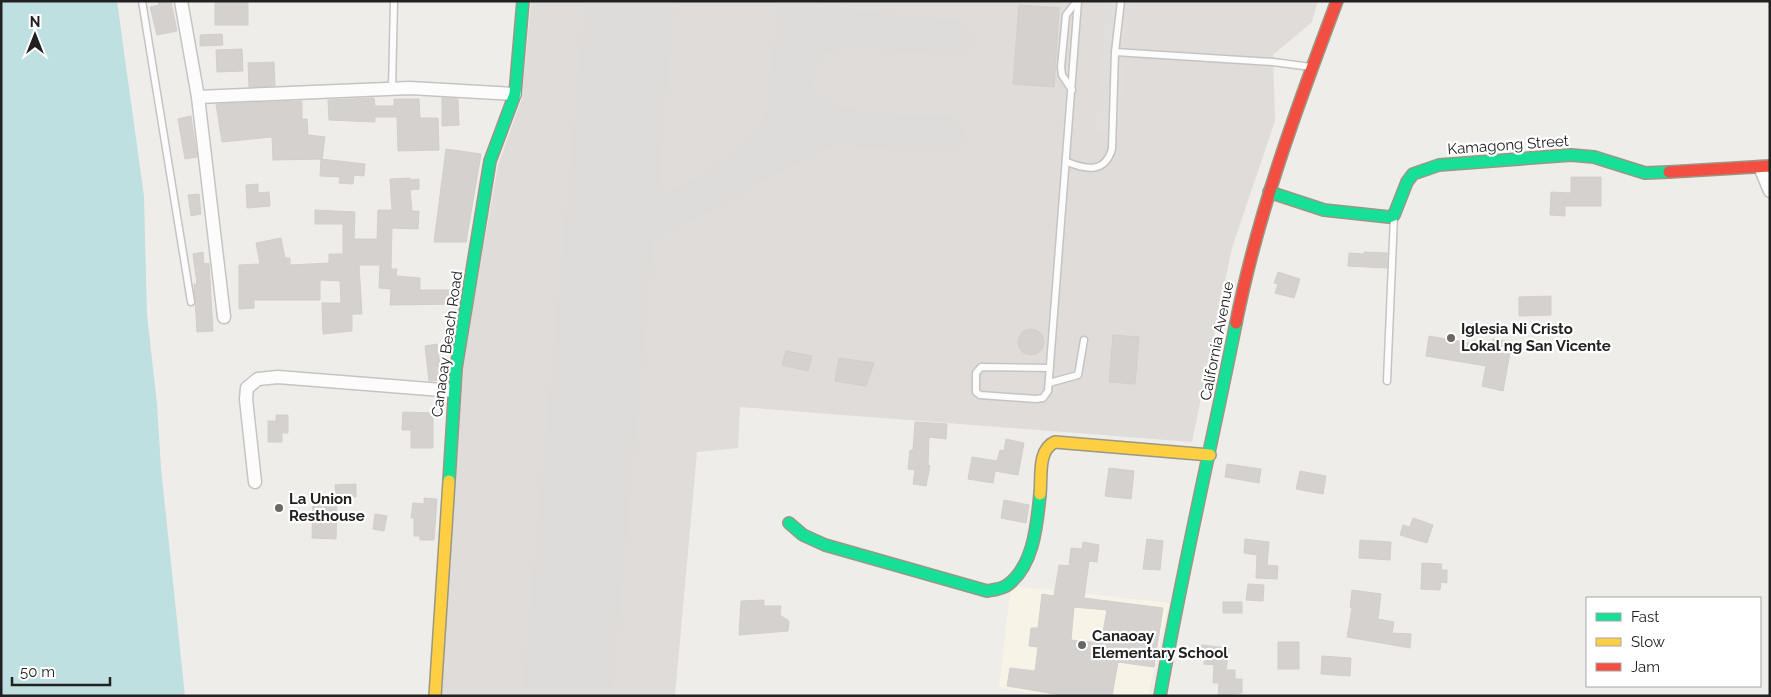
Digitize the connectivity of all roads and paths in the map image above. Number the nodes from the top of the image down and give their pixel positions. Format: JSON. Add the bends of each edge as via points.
{"nodes":[{"id":1,"x":142,"y":1,"type":"edge"},
{"id":2,"x":181,"y":1,"type":"edge"},
{"id":3,"x":394,"y":1,"type":"edge"},
{"id":4,"x":523,"y":1,"type":"edge"},
{"id":5,"x":1077,"y":1,"type":"edge"},
{"id":6,"x":1121,"y":1,"type":"edge"},
{"id":7,"x":1337,"y":1,"type":"edge"},
{"id":8,"x":1115,"y":52,"type":"junction"},
{"id":9,"x":1313,"y":67,"type":"junction"},
{"id":10,"x":392,"y":89,"type":"junction"},
{"id":11,"x":1072,"y":90,"type":"junction"},
{"id":12,"x":514,"y":94,"type":"junction"},
{"id":13,"x":198,"y":97,"type":"junction"},
{"id":14,"x":1067,"y":162,"type":"junction"},
{"id":15,"x":1765,"y":166,"type":"edge"},
{"id":16,"x":1770,"y":191,"type":"edge"},
{"id":17,"x":1270,"y":192,"type":"junction"},
{"id":18,"x":1394,"y":215,"type":"junction"},
{"id":19,"x":191,"y":302,"type":"dead end"},
{"id":20,"x":224,"y":317,"type":"dead end"},
{"id":21,"x":1084,"y":340,"type":"dead end"},
{"id":22,"x":1050,"y":368,"type":"junction"},
{"id":23,"x":1387,"y":381,"type":"dead end"},
{"id":24,"x":1049,"y":383,"type":"junction"},
{"id":25,"x":454,"y":391,"type":"junction"},
{"id":26,"x":1210,"y":455,"type":"junction"},
{"id":27,"x":255,"y":482,"type":"dead end"},
{"id":28,"x":789,"y":523,"type":"dead end"},
{"id":29,"x":435,"y":696,"type":"edge"},
{"id":30,"x":1160,"y":696,"type":"edge"}],
"edges":[{"from":1,"to":19,"type":"lane"},
{"from":2,"to":13,"type":"street"},
{"from":3,"to":10,"type":"lane"},
{"from":4,"to":12,"type":"street","name":"Canaoay Beach Road"},
{"from":5,"to":11,"type":"lane"},
{"from":5,"to":11,"type":"lane","via":[[1066,15],[1061,67],[1062,75]]},
{"from":6,"to":8,"type":"lane"},
{"from":7,"to":9,"type":"street","name":"California Avenue"},
{"from":8,"to":9,"type":"lane"},
{"from":8,"to":14,"type":"lane","via":[[1110,157],[1097,169]]},
{"from":9,"to":17,"type":"street","name":"California Avenue","via":[[1291,122]]},
{"from":10,"to":12,"type":"street"},
{"from":10,"to":13,"type":"street"},
{"from":11,"to":14,"type":"lane"},
{"from":12,"to":25,"type":"street","name":"Canaoay Beach Road","via":[[490,161]]},
{"from":13,"to":20,"type":"street"},
{"from":14,"to":22,"type":"lane"},
{"from":15,"to":16,"type":"street"},
{"from":15,"to":18,"type":"street","name":"Kamagong Street","via":[[1645,173],[1594,157],[1571,155],[1439,165],[1413,174]]},
{"from":17,"to":18,"type":"street","via":[[1324,210],[1356,215]]},
{"from":17,"to":26,"type":"street","name":"California Avenue","via":[[1248,262]]},
{"from":18,"to":23,"type":"lane"},
{"from":21,"to":24,"type":"lane","via":[[1078,375]]},
{"from":22,"to":24,"type":"lane"},
{"from":22,"to":24,"type":"lane","via":[[981,367],[976,372],[976,392],[980,395],[1043,398],[1047,396]]},
{"from":25,"to":27,"type":"street","via":[[278,377],[258,379],[246,388]]},
{"from":25,"to":29,"type":"street","name":"Canaoay Beach Road"},
{"from":26,"to":28,"type":"street","via":[[1055,442],[1048,445],[1043,453],[1035,536],[1018,576],[1007,587],[996,591],[825,545],[803,535]]},
{"from":26,"to":30,"type":"street","name":"California Avenue","via":[[1177,599]]}]}
